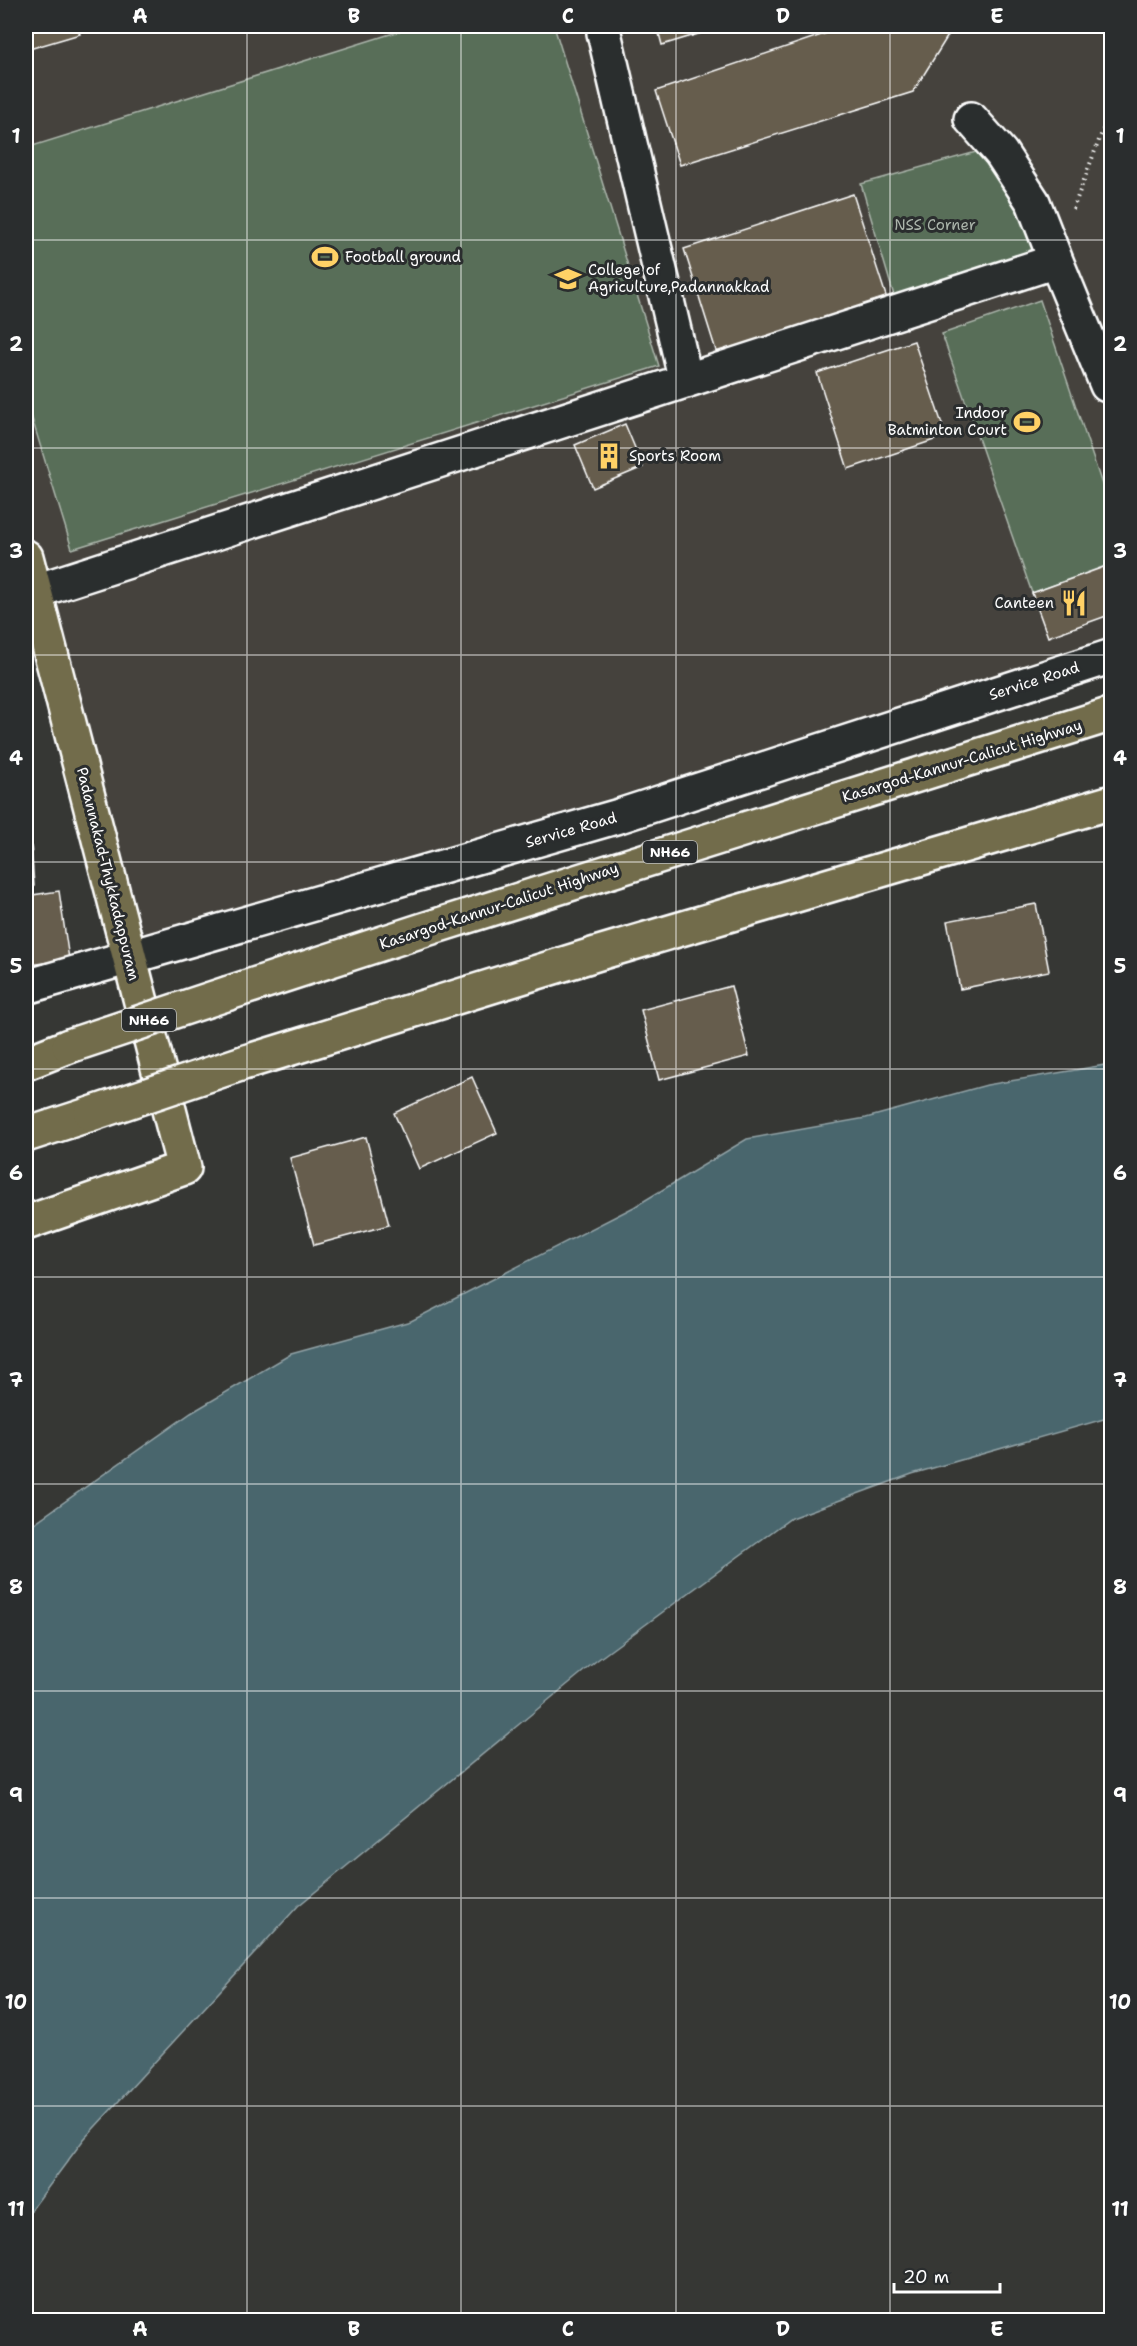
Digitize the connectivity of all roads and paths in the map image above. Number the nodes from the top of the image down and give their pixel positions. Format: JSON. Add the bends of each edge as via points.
{"nodes":[{"id":1,"x":604,"y":33,"type":"dead end"},
{"id":2,"x":1112,"y":106,"type":"edge"},
{"id":3,"x":970,"y":119,"type":"dead end"},
{"id":4,"x":1056,"y":261,"type":"junction"},
{"id":5,"x":686,"y":381,"type":"junction"},
{"id":6,"x":1112,"y":384,"type":"edge"},
{"id":7,"x":26,"y":558,"type":"edge"},
{"id":8,"x":36,"y":591,"type":"junction"},
{"id":9,"x":1112,"y":656,"type":"edge"},
{"id":10,"x":1112,"y":714,"type":"edge"},
{"id":11,"x":1112,"y":802,"type":"edge"},
{"id":12,"x":129,"y":957,"type":"junction"},
{"id":13,"x":26,"y":987,"type":"edge"},
{"id":14,"x":26,"y":1063,"type":"edge"},
{"id":15,"x":26,"y":1135,"type":"edge"},
{"id":16,"x":26,"y":1223,"type":"edge"}],
"edges":[{"from":1,"to":5,"type":"street"},
{"from":2,"to":4,"type":"path"},
{"from":3,"to":4,"type":"street","via":[[1001,153],[1033,202]]},
{"from":4,"to":5,"type":"street"},
{"from":4,"to":6,"type":"street","via":[[1107,385]]},
{"from":5,"to":8,"type":"street"},
{"from":7,"to":8,"type":"main road","name":"Padannakad-Thykkadappuram"},
{"from":8,"to":12,"type":"main road","name":"Padannakad-Thykkadappuram"},
{"from":9,"to":12,"type":"street","name":"Service Road","via":[[619,816]]},
{"from":10,"to":14,"type":"main road","name":"Kasargod-Kannur-Calicut Highway","number":"NH66","bridge":true,"via":[[423,930]]},
{"from":11,"to":15,"type":"main road","bridge":true,"via":[[599,952]]},
{"from":12,"to":13,"type":"street","name":"Service Road"},
{"from":12,"to":16,"type":"main road","name":"Padannakad-Thykkadappuram","via":[[184,1168]]}]}
